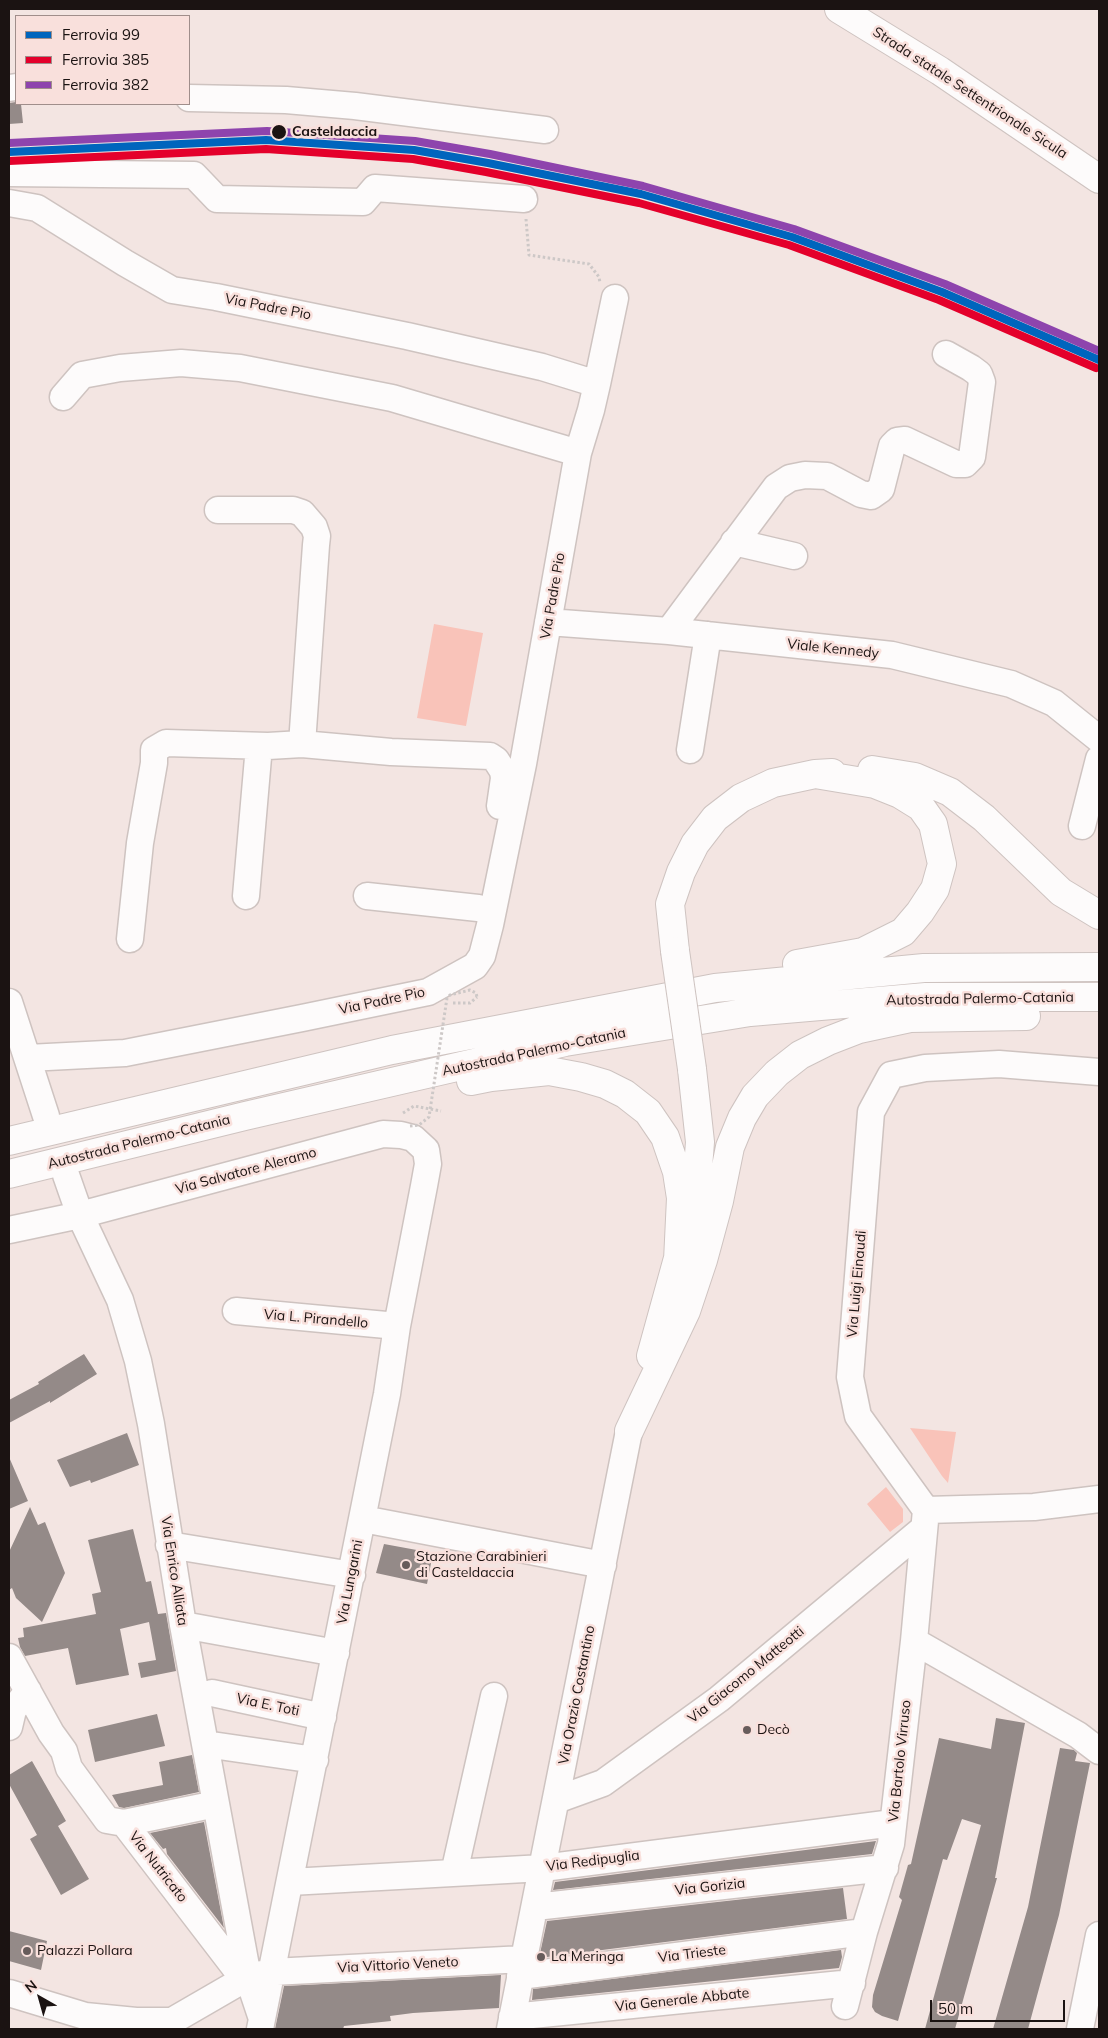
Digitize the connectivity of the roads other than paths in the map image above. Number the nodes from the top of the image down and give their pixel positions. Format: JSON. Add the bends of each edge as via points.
{"nodes":[{"id":1,"x":839,"y":9,"type":"edge"},
{"id":2,"x":190,"y":98,"type":"edge"},
{"id":3,"x":545,"y":130,"type":"dead end"},
{"id":4,"x":9,"y":173,"type":"edge"},
{"id":5,"x":1099,"y":179,"type":"edge"},
{"id":6,"x":524,"y":199,"type":"road end"},
{"id":7,"x":9,"y":203,"type":"edge"},
{"id":8,"x":616,"y":298,"type":"road end"},
{"id":9,"x":946,"y":354,"type":"dead end"},
{"id":10,"x":597,"y":384,"type":"junction"},
{"id":11,"x":62,"y":397,"type":"dead end"},
{"id":12,"x":578,"y":453,"type":"junction"},
{"id":13,"x":218,"y":510,"type":"dead end"},
{"id":14,"x":734,"y":542,"type":"junction"},
{"id":15,"x":794,"y":556,"type":"dead end"},
{"id":16,"x":548,"y":622,"type":"junction"},
{"id":17,"x":669,"y":631,"type":"junction"},
{"id":18,"x":708,"y":635,"type":"junction"},
{"id":19,"x":1099,"y":739,"type":"edge"},
{"id":20,"x":302,"y":744,"type":"junction"},
{"id":21,"x":260,"y":746,"type":"junction"},
{"id":22,"x":690,"y":750,"type":"dead end"},
{"id":23,"x":1099,"y":760,"type":"edge"},
{"id":24,"x":815,"y":774,"type":"junction"},
{"id":25,"x":1082,"y":826,"type":"dead end"},
{"id":26,"x":246,"y":896,"type":"dead end"},
{"id":27,"x":366,"y":896,"type":"dead end"},
{"id":28,"x":478,"y":908,"type":"junction"},
{"id":29,"x":1099,"y":916,"type":"edge"},
{"id":30,"x":130,"y":939,"type":"dead end"},
{"id":31,"x":475,"y":966,"type":"junction"},
{"id":32,"x":1099,"y":967,"type":"edge"},
{"id":33,"x":1099,"y":997,"type":"edge"},
{"id":34,"x":9,"y":1002,"type":"edge"},
{"id":35,"x":1099,"y":1014,"type":"edge"},
{"id":36,"x":28,"y":1058,"type":"junction"},
{"id":37,"x":1099,"y":1072,"type":"edge"},
{"id":38,"x":115,"y":1115,"type":"junction"},
{"id":39,"x":46,"y":1116,"type":"dead end"},
{"id":40,"x":245,"y":1116,"type":"junction"},
{"id":41,"x":406,"y":1127,"type":"joint"},
{"id":42,"x":9,"y":1141,"type":"edge"},
{"id":43,"x":9,"y":1174,"type":"edge"},
{"id":44,"x":66,"y":1175,"type":"dead end"},
{"id":45,"x":80,"y":1215,"type":"junction"},
{"id":46,"x":9,"y":1230,"type":"edge"},
{"id":47,"x":678,"y":1261,"type":"junction"},
{"id":48,"x":236,"y":1311,"type":"dead end"},
{"id":49,"x":397,"y":1326,"type":"junction"},
{"id":50,"x":629,"y":1432,"type":"junction"},
{"id":51,"x":1099,"y":1499,"type":"edge"},
{"id":52,"x":363,"y":1519,"type":"junction"},
{"id":53,"x":924,"y":1520,"type":"junction"},
{"id":54,"x":169,"y":1545,"type":"junction"},
{"id":55,"x":603,"y":1565,"type":"junction"},
{"id":56,"x":352,"y":1575,"type":"junction"},
{"id":57,"x":183,"y":1625,"type":"junction"},
{"id":58,"x":914,"y":1641,"type":"junction"},
{"id":59,"x":336,"y":1653,"type":"junction"},
{"id":60,"x":9,"y":1657,"type":"edge"},
{"id":61,"x":28,"y":1691,"type":"junction"},
{"id":62,"x":212,"y":1693,"type":"dead end"},
{"id":63,"x":494,"y":1696,"type":"dead end"},
{"id":64,"x":323,"y":1717,"type":"junction"},
{"id":65,"x":9,"y":1727,"type":"edge"},
{"id":66,"x":205,"y":1744,"type":"junction"},
{"id":67,"x":1099,"y":1751,"type":"edge"},
{"id":68,"x":315,"y":1760,"type":"junction"},
{"id":69,"x":556,"y":1800,"type":"junction"},
{"id":70,"x":216,"y":1804,"type":"junction"},
{"id":71,"x":124,"y":1823,"type":"junction"},
{"id":72,"x":893,"y":1824,"type":"junction"},
{"id":73,"x":543,"y":1868,"type":"junction"},
{"id":74,"x":885,"y":1868,"type":"junction"},
{"id":75,"x":454,"y":1873,"type":"junction"},
{"id":76,"x":290,"y":1882,"type":"junction"},
{"id":77,"x":535,"y":1907,"type":"junction"},
{"id":78,"x":864,"y":1932,"type":"junction"},
{"id":79,"x":1099,"y":1935,"type":"edge"},
{"id":80,"x":522,"y":1968,"type":"junction"},
{"id":81,"x":260,"y":1974,"type":"junction"},
{"id":82,"x":9,"y":1993,"type":"edge"},
{"id":83,"x":848,"y":1994,"type":"joint"},
{"id":84,"x":511,"y":2023,"type":"edge"},
{"id":85,"x":261,"y":2024,"type":"edge"},
{"id":86,"x":171,"y":2025,"type":"edge"},
{"id":87,"x":1080,"y":2029,"type":"edge"}],
"edges":[{"from":1,"to":5,"type":"main road","name":"Strada statale Settentrionale Sicula","via":[[940,71]]},
{"from":2,"to":3,"type":"street","via":[[286,100],[355,106]]},
{"from":4,"to":6,"type":"street","via":[[194,175],[217,199],[363,202],[376,188]]},
{"from":7,"to":10,"type":"street","name":"Via Padre Pio","via":[[37,208],[172,290],[407,336],[542,367]]},
{"from":8,"to":10,"type":"street"},
{"from":9,"to":14,"type":"street","via":[[979,374],[982,382],[972,457],[965,464],[956,464],[905,440],[897,441],[892,446],[881,489],[872,496],[861,494],[827,476],[790,478],[776,487]]},
{"from":10,"to":12,"type":"street","name":"Via Padre Pio"},
{"from":11,"to":12,"type":"street","via":[[82,375],[120,368],[181,363],[240,368],[392,398]]},
{"from":12,"to":16,"type":"street","name":"Via Padre Pio"},
{"from":13,"to":20,"type":"street","via":[[293,510],[302,513],[314,527],[317,536]]},
{"from":14,"to":15,"type":"street"},
{"from":14,"to":17,"type":"street"},
{"from":16,"to":17,"type":"street","name":"Viale Kennedy"},
{"from":16,"to":31,"type":"street","name":"Via Padre Pio","via":[[490,925],[482,956]]},
{"from":17,"to":18,"type":"street","name":"Viale Kennedy"},
{"from":18,"to":19,"type":"street","name":"Viale Kennedy","via":[[892,656],[1011,684],[1054,703]]},
{"from":18,"to":22,"type":"street"},
{"from":20,"to":21,"type":"street"},
{"from":20,"to":28,"type":"street","via":[[391,752],[483,755],[496,760],[504,771],[504,778]]},
{"from":21,"to":26,"type":"street"},
{"from":21,"to":30,"type":"street","via":[[166,743],[154,750]]},
{"from":23,"to":25,"type":"street"},
{"from":24,"to":29,"type":"main road","via":[[874,770],[915,777],[950,792],[984,818],[1060,892]]},
{"from":24,"to":38,"type":"main road","via":[[875,784],[900,794],[921,806],[934,824],[942,864],[935,889],[903,932],[862,952],[787,966],[711,974],[387,1038],[205,1084]]},
{"from":24,"to":47,"type":"main road","bridge":true,"via":[[773,782],[741,798],[715,818],[695,844],[670,904],[692,1069],[699,1151],[696,1193]]},
{"from":27,"to":28,"type":"street"},
{"from":28,"to":31,"type":"street","via":[[470,950]]},
{"from":31,"to":36,"type":"street","name":"Via Padre Pio","via":[[428,992],[302,1018],[125,1053]]},
{"from":32,"to":38,"type":"main road","name":"Autostrada Palermo-Catania","via":[[924,968],[715,988],[392,1050]]},
{"from":33,"to":40,"type":"main road","name":"Autostrada Palermo-Catania","via":[[926,997],[750,1012],[565,1042]]},
{"from":34,"to":36,"type":"street"},
{"from":35,"to":50,"type":"main road","via":[[910,1018],[859,1029],[828,1041],[800,1055],[777,1073],[755,1096],[730,1147],[704,1260],[686,1311]]},
{"from":36,"to":39,"type":"street"},
{"from":37,"to":53,"type":"street","name":"Via Luigi Einaudi","via":[[999,1064],[925,1068],[891,1075],[871,1112],[850,1377],[858,1416]]},
{"from":38,"to":42,"type":"main road","name":"Autostrada Palermo-Catania"},
{"from":40,"to":43,"type":"main road","name":"Autostrada Palermo-Catania"},
{"from":40,"to":47,"type":"main road","via":[[549,1071],[605,1084],[626,1094],[648,1112],[665,1137],[677,1172],[681,1198]]},
{"from":41,"to":45,"type":"street","name":"Via Salvatore Aleramo","via":[[402,1135],[383,1134]]},
{"from":41,"to":49,"type":"street","name":"Via Lungarini","via":[[426,1150],[428,1164]]},
{"from":44,"to":45,"type":"street","name":"Via Enrico Alliata"},
{"from":45,"to":46,"type":"street","name":"Via Salvatore Aleramo"},
{"from":45,"to":54,"type":"street","name":"Via Enrico Alliata","via":[[120,1300],[138,1362]]},
{"from":47,"to":50,"type":"main road"},
{"from":48,"to":49,"type":"street","name":"Via L. Pirandello"},
{"from":49,"to":52,"type":"street","name":"Via Lungarini"},
{"from":50,"to":55,"type":"street","name":"Via Orazio Costantino"},
{"from":51,"to":53,"type":"street"},
{"from":52,"to":55,"type":"street"},
{"from":52,"to":56,"type":"street","name":"Via Lungarini"},
{"from":53,"to":58,"type":"street","name":"Via Bartolo Virruso"},
{"from":53,"to":69,"type":"street","name":"Via Giacomo Matteotti","via":[[719,1699],[603,1783]]},
{"from":54,"to":56,"type":"street"},
{"from":54,"to":57,"type":"street","name":"Via Enrico Alliata"},
{"from":55,"to":69,"type":"street","name":"Via Orazio Costantino"},
{"from":56,"to":59,"type":"street","name":"Via Lungarini"},
{"from":57,"to":59,"type":"street"},
{"from":57,"to":66,"type":"street","name":"Via Enrico Alliata"},
{"from":58,"to":67,"type":"street","via":[[1078,1735]]},
{"from":58,"to":72,"type":"street","name":"Via Bartolo Virruso"},
{"from":59,"to":64,"type":"street","name":"Via Lungarini"},
{"from":60,"to":61,"type":"street","name":"Via Nutricato"},
{"from":61,"to":65,"type":"street","via":[[13,1710]]},
{"from":61,"to":71,"type":"street","name":"Via Nutricato","via":[[64,1751],[69,1768],[107,1820]]},
{"from":62,"to":64,"type":"street","name":"Via E. Toti"},
{"from":63,"to":75,"type":"street"},
{"from":64,"to":68,"type":"street","name":"Via Lungarini"},
{"from":66,"to":68,"type":"street"},
{"from":66,"to":70,"type":"street","name":"Via Enrico Alliata"},
{"from":68,"to":76,"type":"street","name":"Via Lungarini"},
{"from":69,"to":73,"type":"street","name":"Via Orazio Costantino"},
{"from":70,"to":71,"type":"street"},
{"from":70,"to":81,"type":"street","name":"Via Enrico Alliata"},
{"from":71,"to":81,"type":"street","name":"Via Nutricato","via":[[236,1969]]},
{"from":72,"to":73,"type":"street","name":"Via Redipuglia"},
{"from":72,"to":74,"type":"street","name":"Via Bartolo Virruso"},
{"from":73,"to":75,"type":"street","name":"Via Redipuglia"},
{"from":73,"to":77,"type":"street","name":"Via Orazio Costantino"},
{"from":74,"to":77,"type":"street","name":"Via Gorizia"},
{"from":74,"to":78,"type":"street","name":"Via Bartolo Virruso"},
{"from":75,"to":76,"type":"street","name":"Via Redipuglia"},
{"from":76,"to":81,"type":"street","name":"Via Lungarini"},
{"from":77,"to":80,"type":"street","name":"Via Orazio Costantino"},
{"from":78,"to":80,"type":"street","name":"Via Trieste"},
{"from":78,"to":83,"type":"street","name":"Via Bartolo Virruso"},
{"from":79,"to":87,"type":"street"},
{"from":80,"to":81,"type":"street","name":"Via Vittorio Veneto"},
{"from":80,"to":84,"type":"street","name":"Via Orazio Costantino"},
{"from":81,"to":85,"type":"street","name":"Via Enrico Alliata"},
{"from":81,"to":86,"type":"street"},
{"from":82,"to":86,"type":"street","via":[[85,2016]]},
{"from":83,"to":84,"type":"street","name":"Via Generale Abbate"}]}
